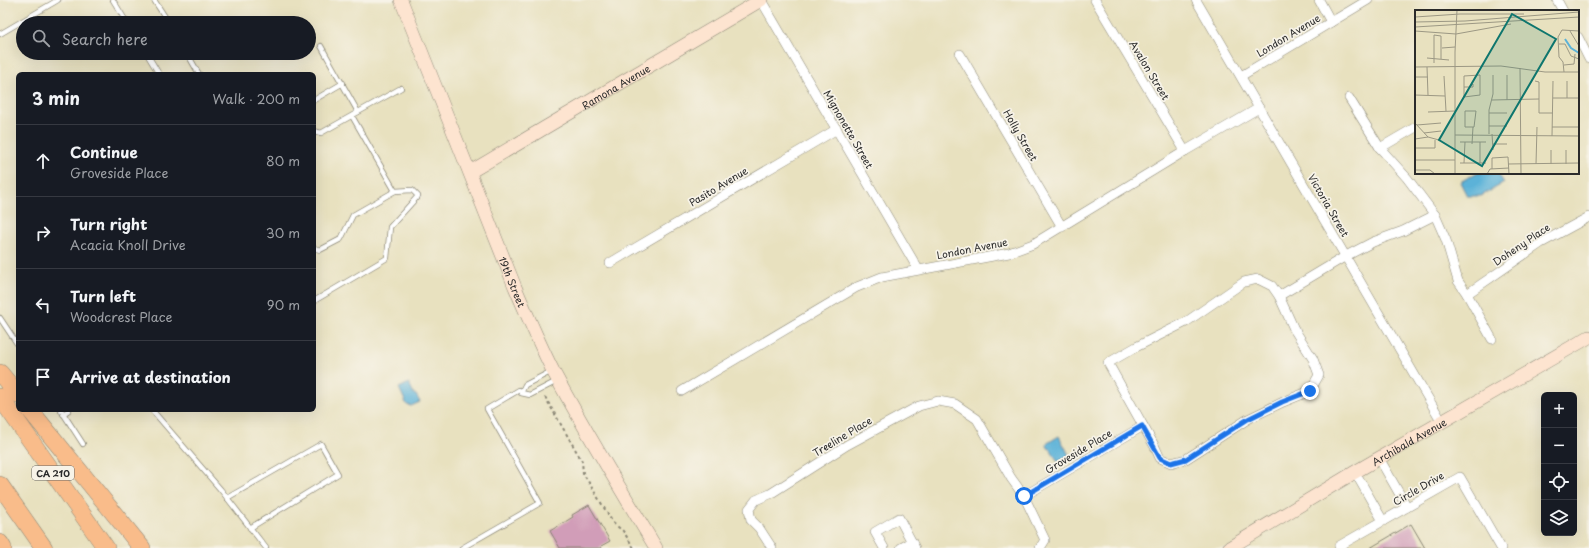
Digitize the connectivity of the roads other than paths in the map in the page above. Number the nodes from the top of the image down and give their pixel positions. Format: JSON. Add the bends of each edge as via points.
{"nodes":[{"id":1,"x":58,"y":0,"type":"edge"},
{"id":2,"x":113,"y":0,"type":"edge"},
{"id":3,"x":154,"y":0,"type":"edge"},
{"id":4,"x":401,"y":0,"type":"edge"},
{"id":5,"x":761,"y":0,"type":"edge"},
{"id":6,"x":1096,"y":0,"type":"edge"},
{"id":7,"x":1196,"y":0,"type":"edge"},
{"id":8,"x":1318,"y":0,"type":"edge"},
{"id":9,"x":1368,"y":0,"type":"edge"},
{"id":10,"x":1557,"y":0,"type":"edge"},
{"id":11,"x":1562,"y":10,"type":"edge"},
{"id":12,"x":31,"y":16,"type":"edge"},
{"id":13,"x":123,"y":16,"type":"edge"},
{"id":14,"x":164,"y":16,"type":"edge"},
{"id":15,"x":1332,"y":22,"type":"junction"},
{"id":16,"x":16,"y":25,"type":"edge"},
{"id":17,"x":0,"y":34,"type":"edge"},
{"id":18,"x":1579,"y":39,"type":"edge"},
{"id":19,"x":322,"y":46,"type":"dead end"},
{"id":20,"x":960,"y":54,"type":"dead end"},
{"id":21,"x":1589,"y":59,"type":"edge"},
{"id":22,"x":151,"y":60,"type":"edge"},
{"id":23,"x":191,"y":60,"type":"edge"},
{"id":24,"x":158,"y":72,"type":"edge"},
{"id":25,"x":198,"y":72,"type":"edge"},
{"id":26,"x":1240,"y":76,"type":"junction"},
{"id":27,"x":343,"y":83,"type":"junction"},
{"id":28,"x":401,"y":88,"type":"dead end"},
{"id":29,"x":1349,"y":98,"type":"dead end"},
{"id":30,"x":316,"y":99,"type":"edge"},
{"id":31,"x":1259,"y":108,"type":"junction"},
{"id":32,"x":358,"y":112,"type":"junction"},
{"id":33,"x":352,"y":116,"type":"junction"},
{"id":34,"x":1415,"y":128,"type":"edge"},
{"id":35,"x":837,"y":129,"type":"junction"},
{"id":36,"x":316,"y":132,"type":"edge"},
{"id":37,"x":1380,"y":148,"type":"junction"},
{"id":38,"x":1185,"y":151,"type":"junction"},
{"id":39,"x":470,"y":172,"type":"junction"},
{"id":40,"x":395,"y":191,"type":"junction"},
{"id":41,"x":1435,"y":215,"type":"junction"},
{"id":42,"x":1589,"y":216,"type":"edge"},
{"id":43,"x":1062,"y":227,"type":"junction"},
{"id":44,"x":316,"y":249,"type":"edge"},
{"id":45,"x":1346,"y":256,"type":"junction"},
{"id":46,"x":610,"y":263,"type":"dead end"},
{"id":47,"x":918,"y":269,"type":"junction"},
{"id":48,"x":1467,"y":294,"type":"junction"},
{"id":49,"x":1279,"y":296,"type":"junction"},
{"id":50,"x":316,"y":300,"type":"edge"},
{"id":51,"x":0,"y":318,"type":"edge"},
{"id":52,"x":1589,"y":337,"type":"edge"},
{"id":53,"x":1492,"y":339,"type":"dead end"},
{"id":54,"x":16,"y":342,"type":"edge"},
{"id":55,"x":0,"y":373,"type":"edge"},
{"id":56,"x":556,"y":375,"type":"junction"},
{"id":57,"x":519,"y":390,"type":"dead end"},
{"id":58,"x":682,"y":391,"type":"dead end"},
{"id":59,"x":16,"y":393,"type":"edge"},
{"id":60,"x":0,"y":397,"type":"edge"},
{"id":61,"x":32,"y":412,"type":"edge"},
{"id":62,"x":62,"y":412,"type":"edge"},
{"id":63,"x":154,"y":412,"type":"edge"},
{"id":64,"x":1442,"y":422,"type":"junction"},
{"id":65,"x":1142,"y":426,"type":"junction"},
{"id":66,"x":83,"y":444,"type":"dead end"},
{"id":67,"x":1379,"y":458,"type":"junction"},
{"id":68,"x":1355,"y":472,"type":"junction"},
{"id":69,"x":0,"y":485,"type":"edge"},
{"id":70,"x":1024,"y":496,"type":"junction"},
{"id":71,"x":227,"y":498,"type":"junction"},
{"id":72,"x":1407,"y":507,"type":"junction"},
{"id":73,"x":1383,"y":521,"type":"junction"},
{"id":74,"x":250,"y":528,"type":"junction"},
{"id":75,"x":0,"y":543,"type":"edge"},
{"id":76,"x":1043,"y":544,"type":"edge"},
{"id":77,"x":914,"y":545,"type":"edge"},
{"id":78,"x":3,"y":548,"type":"edge"},
{"id":79,"x":44,"y":548,"type":"edge"},
{"id":80,"x":106,"y":548,"type":"edge"},
{"id":81,"x":142,"y":548,"type":"edge"},
{"id":82,"x":266,"y":548,"type":"edge"},
{"id":83,"x":462,"y":548,"type":"edge"},
{"id":84,"x":656,"y":548,"type":"edge"},
{"id":85,"x":772,"y":548,"type":"edge"},
{"id":86,"x":884,"y":548,"type":"edge"},
{"id":87,"x":901,"y":548,"type":"edge"},
{"id":88,"x":1229,"y":548,"type":"edge"},
{"id":89,"x":1340,"y":548,"type":"edge"},
{"id":90,"x":1501,"y":548,"type":"edge"}],
"edges":[{"from":1,"to":12,"type":"lane"},
{"from":2,"to":13,"type":"lane"},
{"from":3,"to":14,"type":"lane"},
{"from":4,"to":39,"type":"main road","name":"19th Street"},
{"from":5,"to":35,"type":"street","name":"Mignonette Street"},
{"from":5,"to":39,"type":"main road","name":"Ramona Avenue"},
{"from":6,"to":38,"type":"street","name":"Avalon Street"},
{"from":7,"to":26,"type":"street","name":"Victoria Street"},
{"from":8,"to":15,"type":"street"},
{"from":9,"to":15,"type":"street","name":"London Avenue"},
{"from":10,"to":11,"type":"street"},
{"from":15,"to":26,"type":"street","name":"London Avenue"},
{"from":16,"to":17,"type":"lane"},
{"from":18,"to":21,"type":"street"},
{"from":19,"to":27,"type":"lane"},
{"from":20,"to":43,"type":"street","name":"Holly Street"},
{"from":22,"to":24,"type":"lane"},
{"from":23,"to":25,"type":"lane"},
{"from":26,"to":31,"type":"street","name":"Victoria Street"},
{"from":27,"to":30,"type":"lane"},
{"from":27,"to":32,"type":"lane"},
{"from":28,"to":32,"type":"lane"},
{"from":29,"to":37,"type":"street"},
{"from":31,"to":38,"type":"street","name":"London Avenue"},
{"from":31,"to":45,"type":"street","name":"Victoria Street"},
{"from":32,"to":33,"type":"lane"},
{"from":33,"to":36,"type":"lane","via":[[321,133]]},
{"from":33,"to":40,"type":"lane"},
{"from":34,"to":37,"type":"street"},
{"from":35,"to":46,"type":"street","name":"Pasito Avenue"},
{"from":35,"to":47,"type":"street","name":"Mignonette Street"},
{"from":37,"to":41,"type":"street"},
{"from":38,"to":43,"type":"street","name":"London Avenue"},
{"from":39,"to":56,"type":"main road","name":"19th Street","via":[[515,287]]},
{"from":40,"to":44,"type":"lane","via":[[353,215],[341,239],[320,250]]},
{"from":40,"to":50,"type":"lane","via":[[412,190],[418,197],[390,227],[387,258]]},
{"from":41,"to":45,"type":"street"},
{"from":41,"to":48,"type":"street","via":[[1446,240],[1458,281]]},
{"from":42,"to":48,"type":"street","name":"Doheny Place","via":[[1541,242]]},
{"from":43,"to":47,"type":"street","name":"London Avenue","via":[[1032,244],[1008,252]]},
{"from":45,"to":49,"type":"street"},
{"from":45,"to":64,"type":"street","name":"Victoria Street"},
{"from":47,"to":58,"type":"street","name":"London Avenue","via":[[882,277],[857,287]]},
{"from":48,"to":53,"type":"street"},
{"from":49,"to":65,"type":"street","via":[[1272,286],[1258,279],[1244,282],[1186,322],[1108,363]]},
{"from":49,"to":65,"type":"street","via":[[1320,375],[1310,391],[1248,419],[1186,459],[1171,463],[1160,458]]},
{"from":51,"to":54,"type":"lane"},
{"from":52,"to":64,"type":"main road","name":"Archibald Avenue"},
{"from":55,"to":59,"type":"highway"},
{"from":56,"to":56,"type":"lane","via":[[525,385],[521,393],[530,395]]},
{"from":56,"to":84,"type":"main road","name":"19th Street"},
{"from":57,"to":83,"type":"lane","via":[[487,409],[540,503]]},
{"from":60,"to":80,"type":"highway","number":"CA 210"},
{"from":61,"to":81,"type":"highway"},
{"from":62,"to":66,"type":"lane"},
{"from":63,"to":71,"type":"lane"},
{"from":64,"to":67,"type":"main road","name":"Archibald Avenue"},
{"from":65,"to":70,"type":"street","name":"Groveside Place"},
{"from":67,"to":68,"type":"main road","name":"Archibald Avenue"},
{"from":67,"to":72,"type":"street"},
{"from":68,"to":73,"type":"street"},
{"from":68,"to":88,"type":"main road","name":"Archibald Avenue"},
{"from":69,"to":79,"type":"highway"},
{"from":70,"to":76,"type":"street"},
{"from":70,"to":85,"type":"street","name":"Treeline Place","via":[[1010,478],[977,419],[955,404],[938,401],[919,406],[901,415],[756,500],[749,509],[751,520]]},
{"from":71,"to":74,"type":"lane"},
{"from":71,"to":74,"type":"lane","via":[[320,444],[338,474]]},
{"from":72,"to":73,"type":"street","name":"Circle Drive"},
{"from":72,"to":90,"type":"street","name":"Circle Drive","via":[[1460,477]]},
{"from":73,"to":89,"type":"street","name":"Circle Drive","via":[[1339,546]]},
{"from":74,"to":82,"type":"lane"},
{"from":75,"to":78,"type":"highway"},
{"from":77,"to":86,"type":"street","via":[[899,518],[875,532]]},
{"from":77,"to":87,"type":"street"}]}
